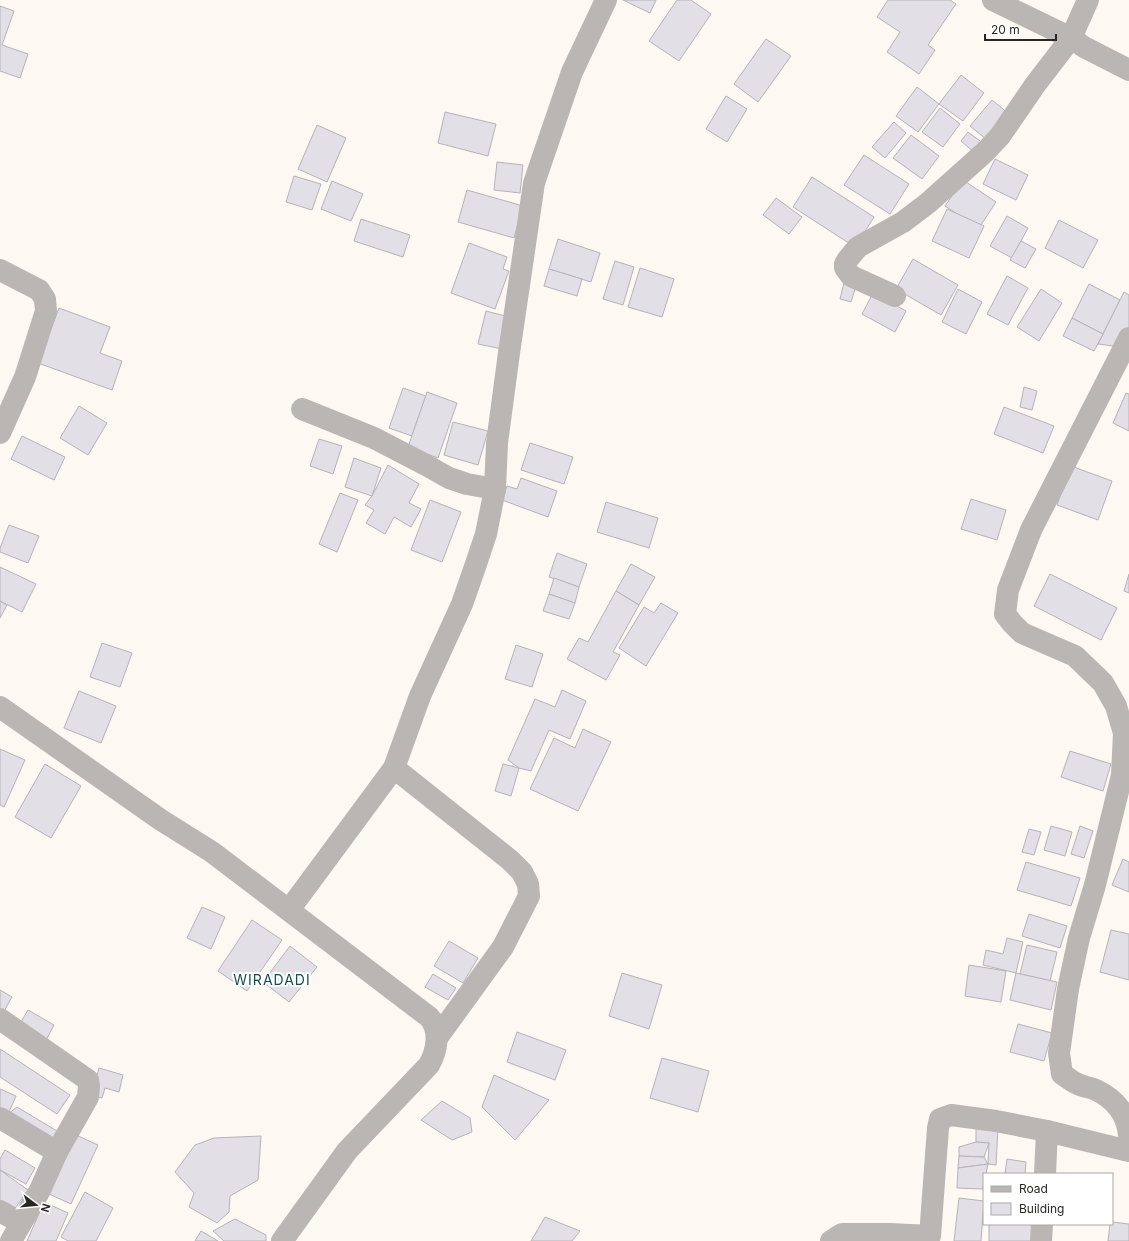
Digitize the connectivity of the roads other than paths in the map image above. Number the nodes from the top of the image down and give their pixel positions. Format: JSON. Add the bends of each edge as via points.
{"nodes":[{"id":1,"x":606,"y":0,"type":"edge"},
{"id":2,"x":993,"y":0,"type":"edge"},
{"id":3,"x":1088,"y":0,"type":"edge"},
{"id":4,"x":1071,"y":38,"type":"junction"},
{"id":5,"x":1129,"y":70,"type":"edge"},
{"id":6,"x":0,"y":270,"type":"edge"},
{"id":7,"x":895,"y":296,"type":"dead end"},
{"id":8,"x":1129,"y":338,"type":"edge"},
{"id":9,"x":302,"y":409,"type":"dead end"},
{"id":10,"x":0,"y":433,"type":"edge"},
{"id":11,"x":495,"y":489,"type":"junction"},
{"id":12,"x":0,"y":706,"type":"edge"},
{"id":13,"x":394,"y":768,"type":"junction"},
{"id":14,"x":289,"y":910,"type":"junction"},
{"id":15,"x":0,"y":1019,"type":"edge"},
{"id":16,"x":437,"y":1038,"type":"junction"},
{"id":17,"x":0,"y":1118,"type":"edge"},
{"id":18,"x":1047,"y":1131,"type":"junction"},
{"id":19,"x":1129,"y":1136,"type":"edge"},
{"id":20,"x":1129,"y":1151,"type":"edge"},
{"id":21,"x":57,"y":1152,"type":"junction"},
{"id":22,"x":1045,"y":1173,"type":"edge"},
{"id":23,"x":0,"y":1211,"type":"edge"},
{"id":24,"x":1042,"y":1225,"type":"edge"},
{"id":25,"x":16,"y":1232,"type":"edge"},
{"id":26,"x":930,"y":1239,"type":"edge"},
{"id":27,"x":282,"y":1241,"type":"edge"},
{"id":28,"x":832,"y":1241,"type":"edge"},
{"id":29,"x":1041,"y":1241,"type":"edge"}],
"edges":[{"from":1,"to":11,"type":"street","via":[[572,72],[534,183],[497,443]]},
{"from":2,"to":4,"type":"street"},
{"from":3,"to":4,"type":"street"},
{"from":4,"to":5,"type":"street"},
{"from":4,"to":7,"type":"street","via":[[1000,136],[985,152],[928,203],[903,222],[858,247],[848,259],[845,268],[850,276]]},
{"from":6,"to":10,"type":"street","via":[[39,290],[45,299],[46,311],[25,377]]},
{"from":8,"to":19,"type":"street","via":[[1031,530],[1008,590],[1005,614],[1022,633],[1074,656],[1103,683],[1116,706],[1124,733],[1122,775],[1079,938],[1068,989],[1059,1053],[1062,1074],[1076,1084],[1095,1089],[1112,1099],[1123,1114]]},
{"from":9,"to":11,"type":"street","via":[[374,438],[449,478]]},
{"from":11,"to":13,"type":"street","via":[[486,534],[462,604],[420,696]]},
{"from":12,"to":14,"type":"street","via":[[161,820],[212,852]]},
{"from":13,"to":14,"type":"street"},
{"from":13,"to":16,"type":"street","via":[[510,860],[522,872],[528,884],[529,896],[503,947]]},
{"from":14,"to":16,"type":"street","via":[[429,1017],[435,1026]]},
{"from":15,"to":21,"type":"street","via":[[88,1080],[88,1097]]},
{"from":16,"to":27,"type":"street","via":[[429,1065],[348,1151]]},
{"from":17,"to":21,"type":"street"},
{"from":18,"to":20,"type":"street"},
{"from":18,"to":22,"type":"street"},
{"from":18,"to":26,"type":"street","via":[[951,1115],[940,1119]]},
{"from":21,"to":25,"type":"street","via":[[40,1190]]},
{"from":23,"to":25,"type":"street"},
{"from":24,"to":29,"type":"street"},
{"from":26,"to":28,"type":"street","via":[[890,1234],[842,1234]]}]}
